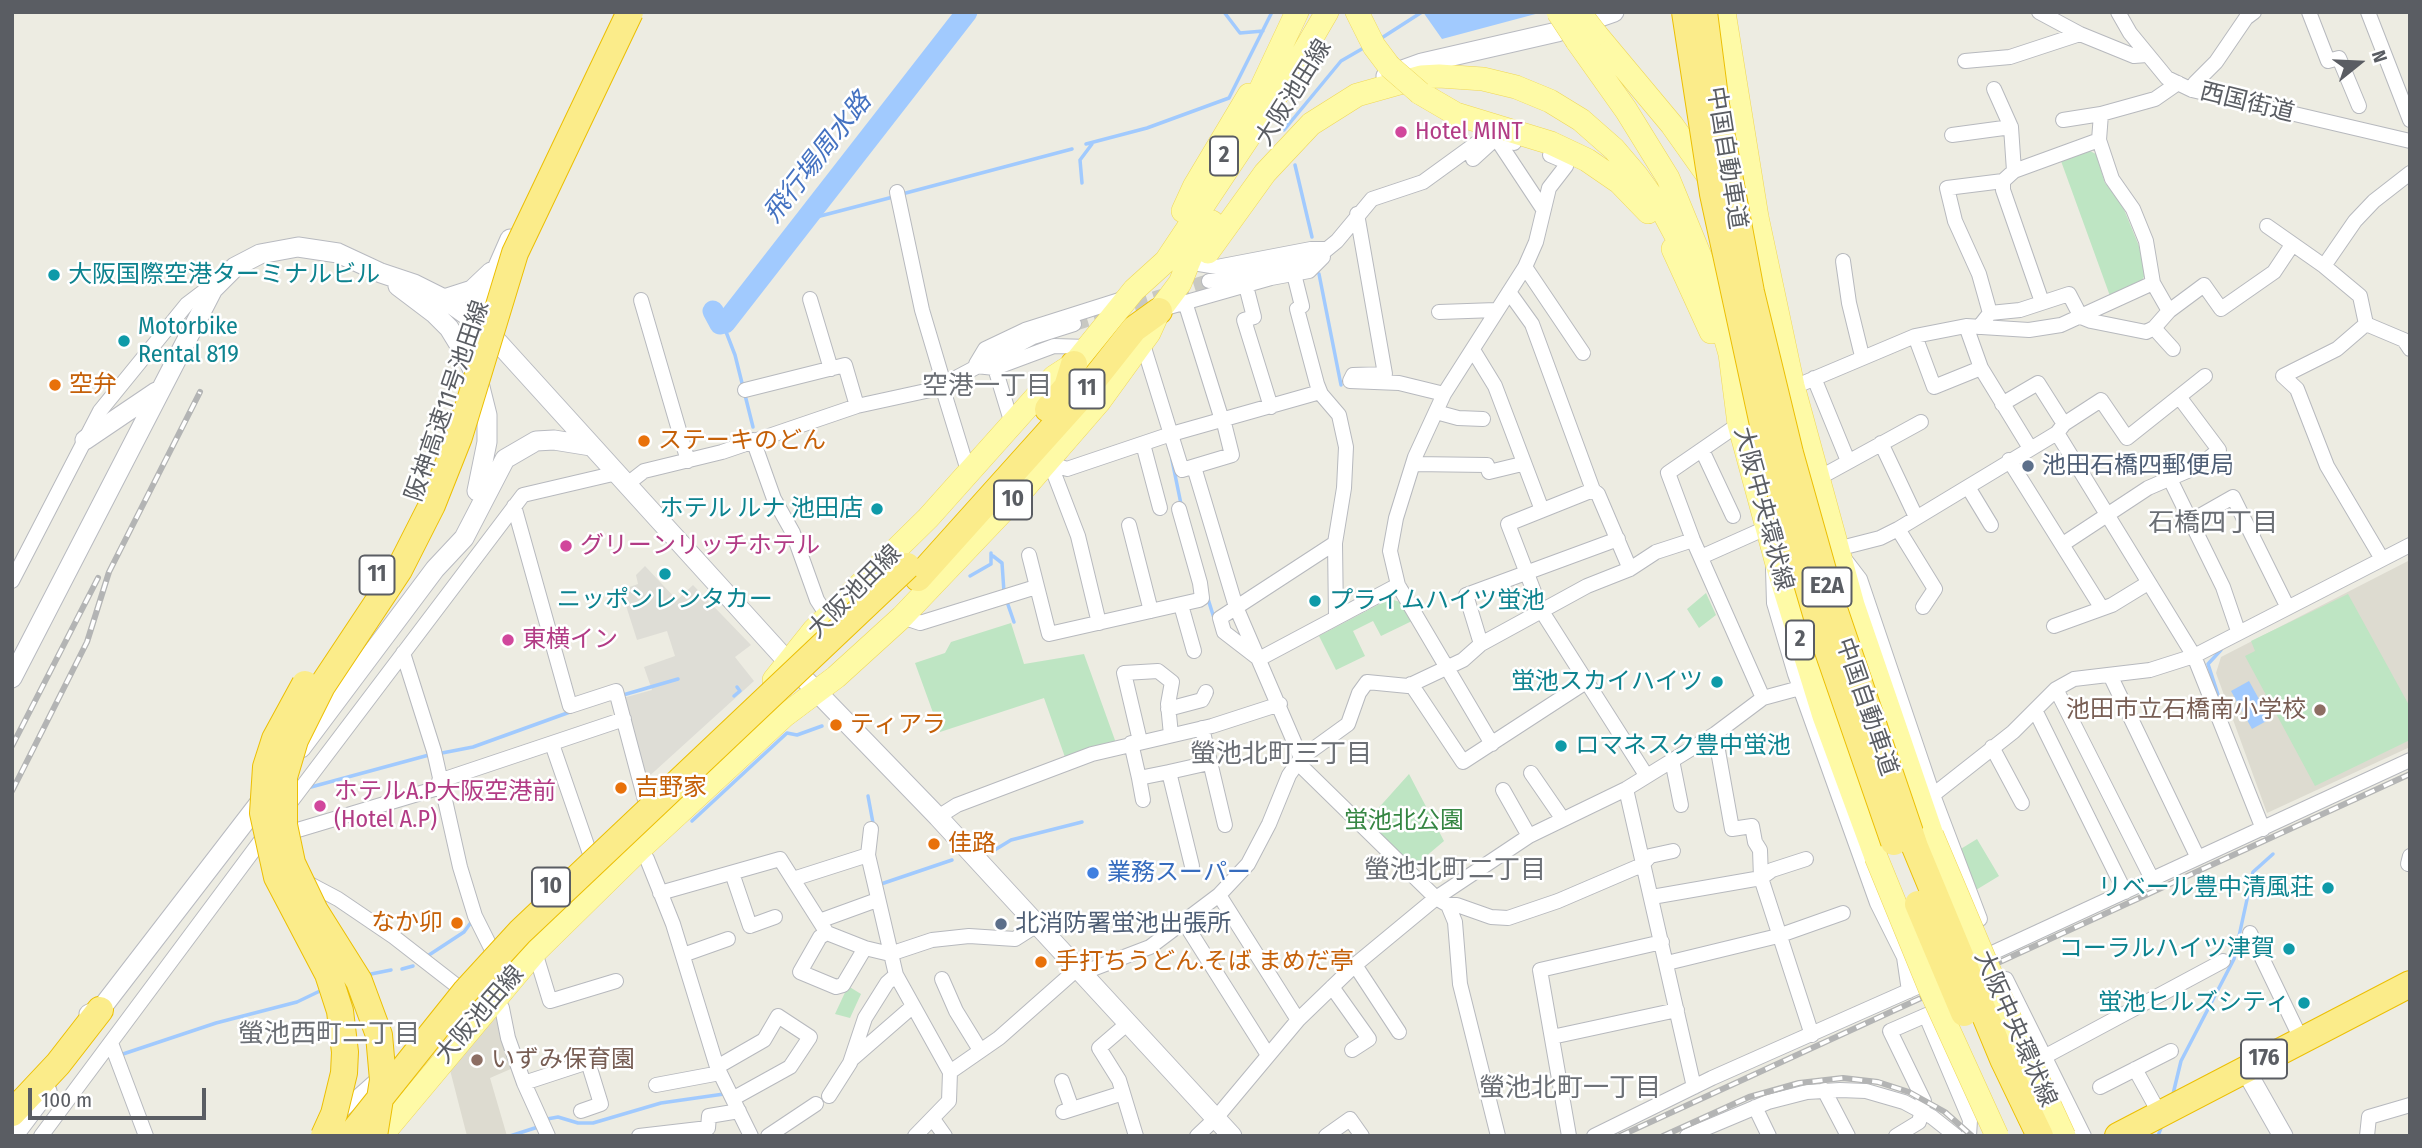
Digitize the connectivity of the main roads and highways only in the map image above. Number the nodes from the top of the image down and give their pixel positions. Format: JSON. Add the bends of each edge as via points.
{"nodes":[{"id":1,"x":612,"y":12,"type":"edge"},
{"id":2,"x":630,"y":12,"type":"edge"},
{"id":3,"x":1289,"y":12,"type":"edge"},
{"id":4,"x":1297,"y":12,"type":"edge"},
{"id":5,"x":1327,"y":12,"type":"edge"},
{"id":6,"x":1558,"y":12,"type":"edge"},
{"id":7,"x":1579,"y":12,"type":"edge"},
{"id":8,"x":1685,"y":12,"type":"edge"},
{"id":9,"x":1704,"y":12,"type":"edge"},
{"id":10,"x":1353,"y":13,"type":"edge"},
{"id":11,"x":1729,"y":17,"type":"edge"},
{"id":12,"x":1586,"y":38,"type":"junction"},
{"id":13,"x":1183,"y":211,"type":"junction"},
{"id":14,"x":1770,"y":280,"type":"junction"},
{"id":15,"x":1183,"y":293,"type":"junction"},
{"id":16,"x":1131,"y":294,"type":"junction"},
{"id":17,"x":1159,"y":310,"type":"joint"},
{"id":18,"x":1140,"y":334,"type":"junction"},
{"id":19,"x":1721,"y":351,"type":"junction"},
{"id":20,"x":1081,"y":355,"type":"junction"},
{"id":21,"x":1738,"y":421,"type":"junction"},
{"id":22,"x":1011,"y":464,"type":"junction"},
{"id":23,"x":2410,"y":984,"type":"edge"},
{"id":24,"x":100,"y":1010,"type":"road end"},
{"id":25,"x":12,"y":1113,"type":"edge"},
{"id":26,"x":340,"y":1135,"type":"edge"},
{"id":27,"x":372,"y":1136,"type":"edge"},
{"id":28,"x":381,"y":1136,"type":"edge"},
{"id":29,"x":1997,"y":1136,"type":"edge"},
{"id":30,"x":2020,"y":1136,"type":"edge"},
{"id":31,"x":2040,"y":1136,"type":"edge"},
{"id":32,"x":2064,"y":1136,"type":"edge"},
{"id":33,"x":2118,"y":1136,"type":"edge"}],
"edges":[{"from":1,"to":26,"type":"highway","name":"阪神高速11号池田線","number":"11","bridge":true,"via":[[502,246],[443,433],[408,519],[377,576],[286,715],[267,767],[263,813],[269,852],[328,974],[344,1030],[344,1073],[334,1114]]},
{"from":2,"to":27,"type":"highway","name":"阪神高速11号池田線","number":"11","bridge":true,"via":[[516,253],[459,437],[432,506],[399,570],[307,713],[284,777],[284,825],[292,863],[315,911],[359,981],[379,1035],[383,1080]]},
{"from":3,"to":13,"type":"main road","number":"2"},
{"from":4,"to":13,"type":"main road","number":"2","via":[[1250,112]]},
{"from":5,"to":16,"type":"main road","name":"大阪池田線","number":"10","via":[[1188,230],[1166,261]]},
{"from":6,"to":12,"type":"main road","name":"大阪中央環状線","number":"2","bridge":true},
{"from":7,"to":12,"type":"main road","name":"大阪中央環状線","number":"2","bridge":true},
{"from":8,"to":30,"type":"highway","name":"中国自動車道","number":"E2A","bridge":true,"via":[[1730,282],[1798,557],[1898,854]]},
{"from":9,"to":31,"type":"highway","name":"中国自動車道","number":"E2A","bridge":true,"via":[[1721,136],[1751,292],[1833,606],[1915,847]]},
{"from":10,"to":15,"type":"main road","name":"大阪池田線","via":[[1196,244]]},
{"from":10,"to":19,"type":"main road","bridge":true,"via":[[1389,66],[1420,93],[1456,114],[1552,143],[1619,182],[1667,239]]},
{"from":11,"to":14,"type":"main road","name":"大阪中央環状線","number":"2","via":[[1740,119]]},
{"from":12,"to":14,"type":"main road","name":"大阪中央環状線","number":"2","via":[[1697,159]]},
{"from":12,"to":21,"type":"main road","name":"大阪中央環状線","number":"2","via":[[1686,218],[1730,354]]},
{"from":13,"to":16,"type":"main road","number":"2"},
{"from":14,"to":32,"type":"main road","name":"大阪中央環状線","number":"2","bridge":true,"via":[[1804,382],[1817,479],[1886,708],[1932,835]]},
{"from":15,"to":17,"type":"main road","name":"大阪池田線"},
{"from":15,"to":19,"type":"main road","via":[[1204,272],[1290,144],[1326,112],[1357,95],[1421,77],[1474,78],[1534,93],[1581,120],[1622,157],[1665,215],[1701,287]]},
{"from":16,"to":20,"type":"main road","name":"大阪池田線","number":"10"},
{"from":17,"to":18,"type":"highway","number":"11"},
{"from":18,"to":22,"type":"highway","number":"11"},
{"from":18,"to":28,"type":"main road","name":"大阪池田線","number":"10","via":[[1099,402],[902,617],[784,716],[535,952]]},
{"from":19,"to":21,"type":"main road","number":"2"},
{"from":20,"to":22,"type":"highway","number":"11","via":[[1067,387]]},
{"from":20,"to":26,"type":"main road","name":"大阪池田線","number":"10","via":[[1054,377],[772,682],[491,948]]},
{"from":21,"to":29,"type":"main road","name":"大阪中央環状線","number":"2","bridge":true,"via":[[1824,716],[1930,989]]},
{"from":22,"to":26,"type":"highway","number":"11","bridge":true,"via":[[520,932]]},
{"from":22,"to":27,"type":"highway","number":"11","bridge":true,"via":[[892,603],[530,944],[427,1063]]},
{"from":23,"to":33,"type":"highway","number":"176"},
{"from":24,"to":25,"type":"highway"}]}
